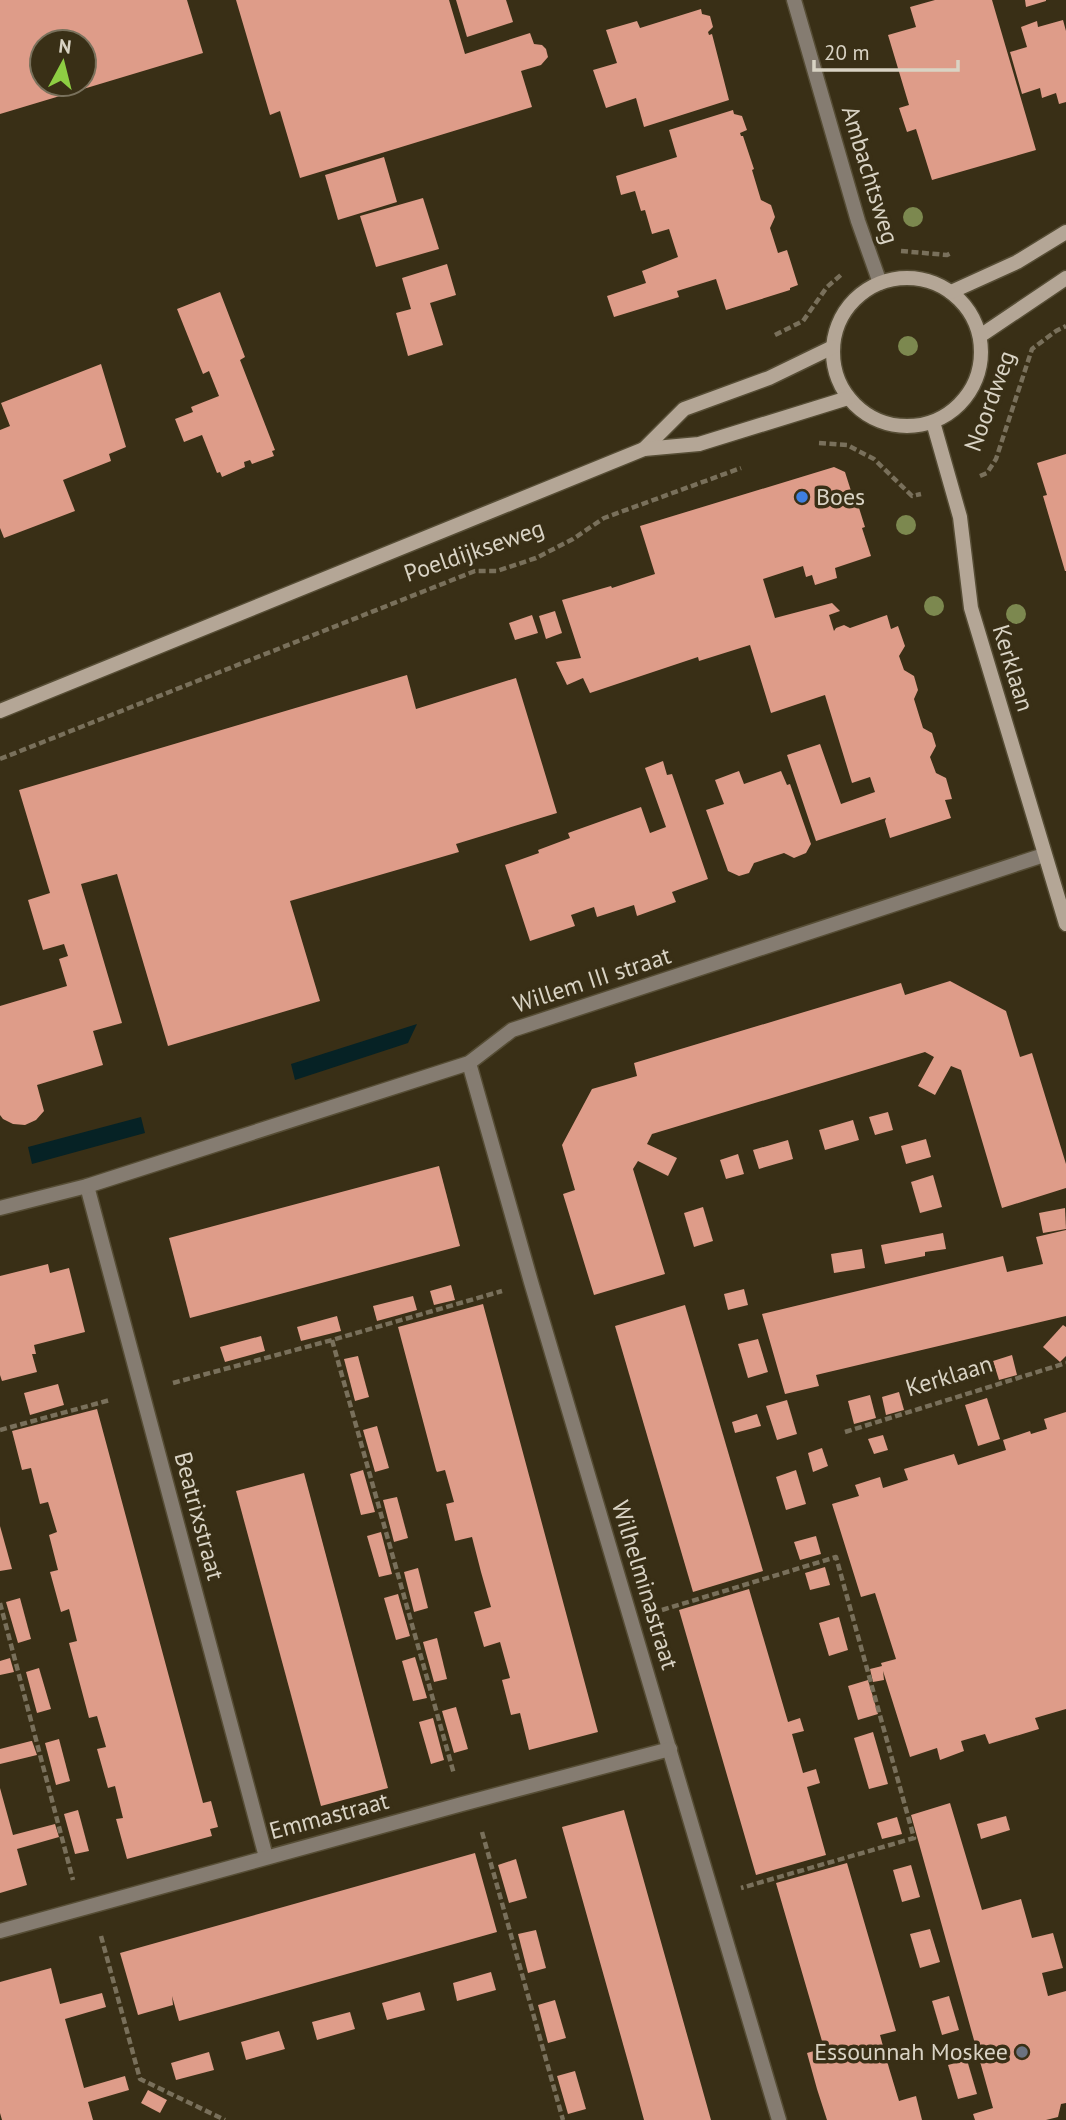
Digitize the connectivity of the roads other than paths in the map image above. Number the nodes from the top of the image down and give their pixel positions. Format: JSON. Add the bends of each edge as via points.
{"nodes":[{"id":1,"x":794,"y":0,"type":"edge"},
{"id":2,"x":1066,"y":232,"type":"edge"},
{"id":3,"x":1066,"y":278,"type":"edge"},
{"id":4,"x":880,"y":283,"type":"junction"},
{"id":5,"x":951,"y":292,"type":"junction"},
{"id":6,"x":980,"y":336,"type":"junction"},
{"id":7,"x":833,"y":347,"type":"junction"},
{"id":8,"x":848,"y":398,"type":"junction"},
{"id":9,"x":933,"y":422,"type":"junction"},
{"id":10,"x":643,"y":449,"type":"junction"},
{"id":11,"x":0,"y":711,"type":"edge"},
{"id":12,"x":1044,"y":855,"type":"junction"},
{"id":13,"x":1066,"y":924,"type":"edge"},
{"id":14,"x":470,"y":1063,"type":"junction"},
{"id":15,"x":87,"y":1186,"type":"junction"},
{"id":16,"x":0,"y":1208,"type":"edge"},
{"id":17,"x":670,"y":1749,"type":"junction"},
{"id":18,"x":267,"y":1857,"type":"junction"},
{"id":19,"x":0,"y":1931,"type":"edge"},
{"id":20,"x":779,"y":2120,"type":"edge"}],
"edges":[{"from":1,"to":4,"type":"street","name":"Ambachtsweg"},
{"from":2,"to":5,"type":"street","via":[[1017,262]]},
{"from":3,"to":6,"type":"street","name":"Noordweg"},
{"from":4,"to":5,"type":"street","via":[[917,278]]},
{"from":4,"to":7,"type":"street","via":[[847,308]]},
{"from":5,"to":6,"type":"street","via":[[969,311]]},
{"from":6,"to":9,"type":"street","via":[[981,362],[972,387],[956,408]]},
{"from":7,"to":8,"type":"street","via":[[836,374]]},
{"from":7,"to":10,"type":"street","name":"Poeldijkseweg","via":[[684,409]]},
{"from":8,"to":9,"type":"street","via":[[887,423]]},
{"from":8,"to":10,"type":"street","name":"Poeldijkseweg","via":[[699,444]]},
{"from":9,"to":12,"type":"street","name":"Kerklaan","via":[[960,517],[971,608]]},
{"from":10,"to":11,"type":"street","name":"Poeldijkseweg"},
{"from":12,"to":13,"type":"street","name":"Kerklaan"},
{"from":12,"to":14,"type":"street","name":"Willem III straat","via":[[512,1031]]},
{"from":14,"to":15,"type":"street","name":"Willem III straat"},
{"from":14,"to":17,"type":"street","name":"Wilhelminastraat"},
{"from":15,"to":16,"type":"street","name":"Willem III straat"},
{"from":15,"to":18,"type":"street","name":"Beatrixstraat"},
{"from":17,"to":18,"type":"street","name":"Emmastraat"},
{"from":17,"to":20,"type":"street","name":"Wilhelminastraat"},
{"from":18,"to":19,"type":"street","name":"Emmastraat"}]}
